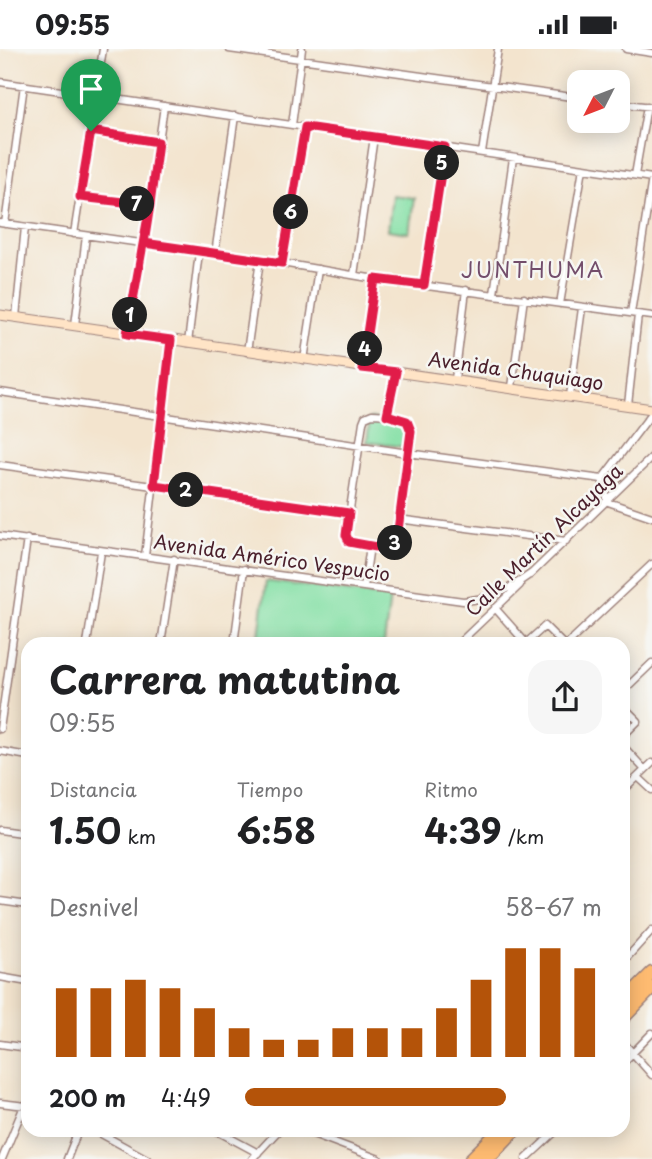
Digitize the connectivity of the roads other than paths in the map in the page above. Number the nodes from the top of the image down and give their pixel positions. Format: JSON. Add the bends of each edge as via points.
{"nodes":[{"id":1,"x":103,"y":49,"type":"edge"},
{"id":2,"x":229,"y":49,"type":"edge"},
{"id":3,"x":302,"y":49,"type":"edge"},
{"id":4,"x":498,"y":49,"type":"edge"},
{"id":5,"x":626,"y":49,"type":"edge"},
{"id":6,"x":652,"y":53,"type":"edge"},
{"id":7,"x":300,"y":59,"type":"junction"},
{"id":8,"x":0,"y":82,"type":"edge"},
{"id":9,"x":24,"y":85,"type":"junction"},
{"id":10,"x":491,"y":86,"type":"junction"},
{"id":11,"x":96,"y":96,"type":"junction"},
{"id":12,"x":567,"y":96,"type":"edge"},
{"id":13,"x":630,"y":104,"type":"edge"},
{"id":14,"x":164,"y":106,"type":"junction"},
{"id":15,"x":650,"y":107,"type":"edge"},
{"id":16,"x":236,"y":116,"type":"junction"},
{"id":17,"x":292,"y":125,"type":"junction"},
{"id":18,"x":305,"y":127,"type":"junction"},
{"id":19,"x":91,"y":131,"type":"junction"},
{"id":20,"x":374,"y":137,"type":"junction"},
{"id":21,"x":158,"y":142,"type":"junction"},
{"id":22,"x":445,"y":147,"type":"junction"},
{"id":23,"x":482,"y":153,"type":"junction"},
{"id":24,"x":513,"y":158,"type":"junction"},
{"id":25,"x":583,"y":168,"type":"junction"},
{"id":26,"x":635,"y":175,"type":"junction"},
{"id":27,"x":652,"y":178,"type":"edge"},
{"id":28,"x":80,"y":197,"type":"junction"},
{"id":29,"x":150,"y":205,"type":"junction"},
{"id":30,"x":3,"y":224,"type":"edge"},
{"id":31,"x":25,"y":227,"type":"junction"},
{"id":32,"x":74,"y":234,"type":"junction"},
{"id":33,"x":86,"y":236,"type":"junction"},
{"id":34,"x":643,"y":240,"type":"junction"},
{"id":35,"x":652,"y":242,"type":"edge"},
{"id":36,"x":144,"y":243,"type":"junction"},
{"id":37,"x":199,"y":252,"type":"junction"},
{"id":38,"x":215,"y":254,"type":"junction"},
{"id":39,"x":260,"y":260,"type":"junction"},
{"id":40,"x":282,"y":263,"type":"junction"},
{"id":41,"x":318,"y":269,"type":"junction"},
{"id":42,"x":354,"y":275,"type":"junction"},
{"id":43,"x":375,"y":279,"type":"junction"},
{"id":44,"x":424,"y":285,"type":"junction"},
{"id":45,"x":466,"y":290,"type":"junction"},
{"id":46,"x":494,"y":294,"type":"junction"},
{"id":47,"x":524,"y":298,"type":"junction"},
{"id":48,"x":560,"y":304,"type":"junction"},
{"id":49,"x":582,"y":308,"type":"junction"},
{"id":50,"x":634,"y":314,"type":"junction"},
{"id":51,"x":0,"y":315,"type":"edge"},
{"id":52,"x":652,"y":316,"type":"edge"},
{"id":53,"x":16,"y":317,"type":"junction"},
{"id":54,"x":75,"y":325,"type":"junction"},
{"id":55,"x":127,"y":334,"type":"junction"},
{"id":56,"x":171,"y":340,"type":"junction"},
{"id":57,"x":188,"y":343,"type":"junction"},
{"id":58,"x":247,"y":352,"type":"junction"},
{"id":59,"x":304,"y":360,"type":"junction"},
{"id":60,"x":362,"y":368,"type":"junction"},
{"id":61,"x":396,"y":372,"type":"junction"},
{"id":62,"x":455,"y":379,"type":"junction"},
{"id":63,"x":512,"y":387,"type":"junction"},
{"id":64,"x":0,"y":392,"type":"edge"},
{"id":65,"x":570,"y":396,"type":"junction"},
{"id":66,"x":628,"y":405,"type":"junction"},
{"id":67,"x":652,"y":411,"type":"edge"},
{"id":68,"x":162,"y":415,"type":"junction"},
{"id":69,"x":387,"y":415,"type":"junction"},
{"id":70,"x":358,"y":446,"type":"junction"},
{"id":71,"x":408,"y":453,"type":"junction"},
{"id":72,"x":652,"y":457,"type":"edge"},
{"id":73,"x":0,"y":465,"type":"edge"},
{"id":74,"x":602,"y":479,"type":"junction"},
{"id":75,"x":154,"y":485,"type":"junction"},
{"id":76,"x":608,"y":502,"type":"junction"},
{"id":77,"x":349,"y":513,"type":"junction"},
{"id":78,"x":652,"y":517,"type":"edge"},
{"id":79,"x":398,"y":519,"type":"junction"},
{"id":80,"x":0,"y":536,"type":"edge"},
{"id":81,"x":27,"y":539,"type":"junction"},
{"id":82,"x":566,"y":541,"type":"junction"},
{"id":83,"x":370,"y":547,"type":"junction"},
{"id":84,"x":101,"y":552,"type":"junction"},
{"id":85,"x":145,"y":556,"type":"junction"},
{"id":86,"x":174,"y":559,"type":"junction"},
{"id":87,"x":652,"y":564,"type":"edge"},
{"id":88,"x":244,"y":569,"type":"junction"},
{"id":89,"x":532,"y":573,"type":"junction"},
{"id":90,"x":364,"y":587,"type":"junction"},
{"id":91,"x":495,"y":608,"type":"junction"},
{"id":92,"x":88,"y":637,"type":"edge"},
{"id":93,"x":162,"y":637,"type":"edge"},
{"id":94,"x":235,"y":637,"type":"edge"},
{"id":95,"x":465,"y":637,"type":"edge"},
{"id":96,"x":520,"y":637,"type":"edge"},
{"id":97,"x":532,"y":637,"type":"edge"},
{"id":98,"x":558,"y":637,"type":"edge"},
{"id":99,"x":573,"y":637,"type":"edge"},
{"id":100,"x":652,"y":663,"type":"edge"},
{"id":101,"x":630,"y":684,"type":"edge"},
{"id":102,"x":630,"y":713,"type":"edge"},
{"id":103,"x":0,"y":729,"type":"edge"},
{"id":104,"x":630,"y":729,"type":"edge"},
{"id":105,"x":0,"y":751,"type":"edge"},
{"id":106,"x":630,"y":754,"type":"edge"},
{"id":107,"x":21,"y":755,"type":"edge"},
{"id":108,"x":652,"y":763,"type":"edge"},
{"id":109,"x":645,"y":771,"type":"junction"},
{"id":110,"x":638,"y":777,"type":"junction"},
{"id":111,"x":630,"y":784,"type":"edge"},
{"id":112,"x":652,"y":790,"type":"edge"},
{"id":113,"x":0,"y":830,"type":"edge"},
{"id":114,"x":21,"y":833,"type":"edge"},
{"id":115,"x":0,"y":901,"type":"edge"},
{"id":116,"x":21,"y":904,"type":"edge"},
{"id":117,"x":652,"y":930,"type":"edge"},
{"id":118,"x":630,"y":954,"type":"edge"},
{"id":119,"x":652,"y":973,"type":"edge"},
{"id":120,"x":0,"y":977,"type":"edge"},
{"id":121,"x":21,"y":981,"type":"edge"},
{"id":122,"x":652,"y":988,"type":"edge"},
{"id":123,"x":630,"y":995,"type":"edge"},
{"id":124,"x":630,"y":1011,"type":"edge"},
{"id":125,"x":652,"y":1033,"type":"edge"},
{"id":126,"x":0,"y":1044,"type":"edge"},
{"id":127,"x":21,"y":1047,"type":"edge"},
{"id":128,"x":630,"y":1050,"type":"edge"},
{"id":129,"x":633,"y":1053,"type":"junction"},
{"id":130,"x":630,"y":1056,"type":"edge"},
{"id":131,"x":652,"y":1075,"type":"edge"},
{"id":132,"x":0,"y":1103,"type":"edge"},
{"id":133,"x":21,"y":1105,"type":"edge"},
{"id":134,"x":21,"y":1117,"type":"edge"},
{"id":135,"x":76,"y":1137,"type":"edge"},
{"id":136,"x":107,"y":1137,"type":"edge"},
{"id":137,"x":228,"y":1137,"type":"edge"},
{"id":138,"x":273,"y":1137,"type":"edge"},
{"id":139,"x":321,"y":1137,"type":"edge"},
{"id":140,"x":493,"y":1137,"type":"edge"},
{"id":141,"x":508,"y":1137,"type":"edge"},
{"id":142,"x":550,"y":1137,"type":"edge"},
{"id":143,"x":258,"y":1153,"type":"junction"},
{"id":144,"x":2,"y":1159,"type":"edge"},
{"id":145,"x":67,"y":1159,"type":"edge"},
{"id":146,"x":147,"y":1159,"type":"edge"},
{"id":147,"x":252,"y":1159,"type":"edge"},
{"id":148,"x":379,"y":1159,"type":"edge"},
{"id":149,"x":471,"y":1159,"type":"edge"},
{"id":150,"x":487,"y":1159,"type":"edge"},
{"id":151,"x":526,"y":1159,"type":"edge"}],
"edges":[{"from":1,"to":11,"type":"street"},
{"from":2,"to":7,"type":"street"},
{"from":3,"to":7,"type":"street"},
{"from":4,"to":10,"type":"street"},
{"from":5,"to":6,"type":"street"},
{"from":7,"to":10,"type":"street"},
{"from":7,"to":17,"type":"street"},
{"from":8,"to":9,"type":"street"},
{"from":9,"to":11,"type":"street"},
{"from":9,"to":30,"type":"street"},
{"from":10,"to":12,"type":"street"},
{"from":10,"to":23,"type":"street"},
{"from":11,"to":14,"type":"street"},
{"from":11,"to":19,"type":"street"},
{"from":13,"to":15,"type":"street"},
{"from":14,"to":16,"type":"street"},
{"from":14,"to":21,"type":"street"},
{"from":15,"to":26,"type":"street"},
{"from":16,"to":17,"type":"street"},
{"from":16,"to":38,"type":"street"},
{"from":17,"to":18,"type":"street"},
{"from":18,"to":20,"type":"street"},
{"from":18,"to":40,"type":"street"},
{"from":19,"to":21,"type":"street"},
{"from":19,"to":28,"type":"street"},
{"from":20,"to":22,"type":"street"},
{"from":20,"to":42,"type":"street"},
{"from":21,"to":29,"type":"street"},
{"from":22,"to":23,"type":"street"},
{"from":22,"to":44,"type":"street"},
{"from":23,"to":24,"type":"street"},
{"from":24,"to":25,"type":"street"},
{"from":24,"to":46,"type":"street"},
{"from":25,"to":26,"type":"street"},
{"from":25,"to":48,"type":"street"},
{"from":26,"to":27,"type":"street"},
{"from":27,"to":34,"type":"street"},
{"from":28,"to":29,"type":"street"},
{"from":28,"to":32,"type":"street"},
{"from":29,"to":36,"type":"street"},
{"from":30,"to":31,"type":"street"},
{"from":31,"to":32,"type":"street"},
{"from":31,"to":53,"type":"street"},
{"from":32,"to":33,"type":"street"},
{"from":33,"to":36,"type":"street"},
{"from":33,"to":54,"type":"street"},
{"from":34,"to":35,"type":"street"},
{"from":34,"to":50,"type":"street"},
{"from":36,"to":37,"type":"street"},
{"from":36,"to":55,"type":"street"},
{"from":37,"to":38,"type":"street"},
{"from":37,"to":57,"type":"street"},
{"from":38,"to":39,"type":"street"},
{"from":39,"to":40,"type":"street"},
{"from":39,"to":58,"type":"street"},
{"from":40,"to":41,"type":"street"},
{"from":41,"to":42,"type":"street"},
{"from":41,"to":59,"type":"street"},
{"from":42,"to":43,"type":"street"},
{"from":43,"to":44,"type":"street"},
{"from":43,"to":60,"type":"street"},
{"from":44,"to":45,"type":"street"},
{"from":45,"to":46,"type":"street"},
{"from":45,"to":62,"type":"street"},
{"from":46,"to":47,"type":"street"},
{"from":47,"to":48,"type":"street"},
{"from":47,"to":63,"type":"street"},
{"from":48,"to":49,"type":"street"},
{"from":49,"to":50,"type":"street"},
{"from":49,"to":65,"type":"street"},
{"from":50,"to":52,"type":"street"},
{"from":50,"to":66,"type":"street"},
{"from":51,"to":53,"type":"street","name":"Avenida Chuquiago"},
{"from":53,"to":54,"type":"street","name":"Avenida Chuquiago"},
{"from":54,"to":55,"type":"street","name":"Avenida Chuquiago"},
{"from":55,"to":56,"type":"street","name":"Avenida Chuquiago"},
{"from":56,"to":57,"type":"street","name":"Avenida Chuquiago"},
{"from":56,"to":68,"type":"street"},
{"from":57,"to":58,"type":"street","name":"Avenida Chuquiago"},
{"from":58,"to":59,"type":"street","name":"Avenida Chuquiago"},
{"from":59,"to":60,"type":"street","name":"Avenida Chuquiago"},
{"from":60,"to":61,"type":"street","name":"Avenida Chuquiago"},
{"from":61,"to":62,"type":"street","name":"Avenida Chuquiago"},
{"from":61,"to":69,"type":"street"},
{"from":62,"to":63,"type":"street","name":"Avenida Chuquiago"},
{"from":63,"to":65,"type":"street","name":"Avenida Chuquiago"},
{"from":64,"to":68,"type":"street"},
{"from":65,"to":66,"type":"street","name":"Avenida Chuquiago"},
{"from":66,"to":67,"type":"street","name":"Avenida Chuquiago"},
{"from":67,"to":74,"type":"street"},
{"from":68,"to":70,"type":"street"},
{"from":68,"to":75,"type":"street"},
{"from":69,"to":70,"type":"street","via":[[365,417]]},
{"from":69,"to":71,"type":"street","via":[[409,425]]},
{"from":70,"to":71,"type":"street"},
{"from":70,"to":77,"type":"street"},
{"from":71,"to":74,"type":"street"},
{"from":71,"to":79,"type":"street"},
{"from":72,"to":76,"type":"street","name":"Calle Martín Alcayaga"},
{"from":73,"to":75,"type":"street"},
{"from":74,"to":76,"type":"street"},
{"from":75,"to":77,"type":"street"},
{"from":75,"to":85,"type":"street"},
{"from":76,"to":78,"type":"street"},
{"from":76,"to":82,"type":"street","name":"Calle Martín Alcayaga"},
{"from":77,"to":83,"type":"street","via":[[348,540]]},
{"from":79,"to":82,"type":"street"},
{"from":79,"to":83,"type":"street","via":[[392,547]]},
{"from":80,"to":81,"type":"street","name":"Avenida Américo Vespucio"},
{"from":81,"to":84,"type":"street","name":"Avenida Américo Vespucio"},
{"from":81,"to":103,"type":"street"},
{"from":82,"to":89,"type":"street","name":"Calle Martín Alcayaga"},
{"from":83,"to":90,"type":"street"},
{"from":84,"to":85,"type":"street","name":"Avenida Américo Vespucio"},
{"from":84,"to":92,"type":"street"},
{"from":85,"to":86,"type":"street","name":"Avenida Américo Vespucio"},
{"from":86,"to":88,"type":"street","name":"Avenida Américo Vespucio"},
{"from":86,"to":93,"type":"street"},
{"from":87,"to":99,"type":"street"},
{"from":88,"to":90,"type":"street","name":"Avenida Américo Vespucio"},
{"from":88,"to":94,"type":"street"},
{"from":89,"to":90,"type":"street","name":"Avenida Américo Vespucio","via":[[483,600]]},
{"from":89,"to":91,"type":"street","name":"Calle Martín Alcayaga"},
{"from":91,"to":95,"type":"street","name":"Calle Martín Alcayaga"},
{"from":91,"to":96,"type":"street"},
{"from":97,"to":98,"type":"street","via":[[545,625]]},
{"from":100,"to":101,"type":"street"},
{"from":102,"to":104,"type":"street","via":[[638,721]]},
{"from":105,"to":107,"type":"street"},
{"from":106,"to":109,"type":"street"},
{"from":108,"to":109,"type":"street"},
{"from":109,"to":110,"type":"street"},
{"from":110,"to":111,"type":"street"},
{"from":110,"to":112,"type":"street"},
{"from":113,"to":114,"type":"street"},
{"from":115,"to":116,"type":"street"},
{"from":117,"to":118,"type":"street"},
{"from":119,"to":123,"type":"highway"},
{"from":120,"to":121,"type":"street"},
{"from":122,"to":124,"type":"highway"},
{"from":125,"to":129,"type":"street"},
{"from":126,"to":127,"type":"street"},
{"from":128,"to":129,"type":"street"},
{"from":129,"to":130,"type":"street"},
{"from":129,"to":131,"type":"street"},
{"from":132,"to":133,"type":"street"},
{"from":134,"to":144,"type":"street"},
{"from":135,"to":145,"type":"street"},
{"from":136,"to":146,"type":"street"},
{"from":137,"to":143,"type":"street"},
{"from":138,"to":143,"type":"street"},
{"from":139,"to":148,"type":"street"},
{"from":140,"to":149,"type":"highway"},
{"from":141,"to":150,"type":"highway"},
{"from":142,"to":151,"type":"street"},
{"from":143,"to":147,"type":"street"}]}
